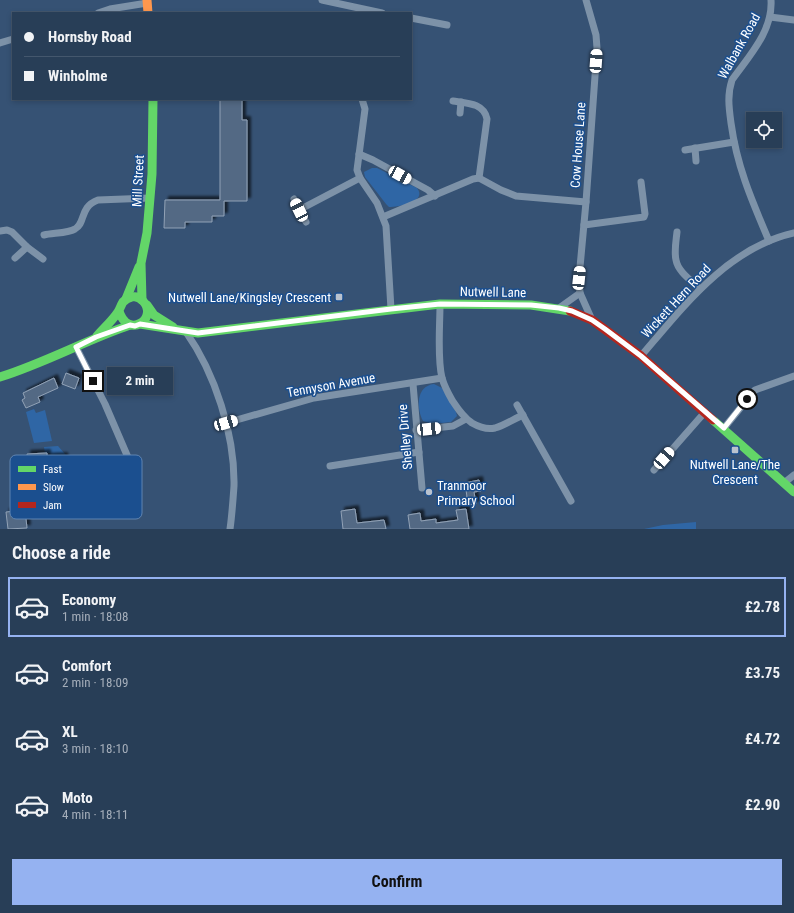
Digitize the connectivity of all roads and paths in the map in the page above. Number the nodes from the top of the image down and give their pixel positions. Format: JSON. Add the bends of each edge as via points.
{"nodes":[{"id":1,"x":322,"y":0,"type":"edge"},
{"id":2,"x":586,"y":0,"type":"edge"},
{"id":3,"x":771,"y":0,"type":"edge"},
{"id":4,"x":147,"y":1,"type":"edge"},
{"id":5,"x":347,"y":2,"type":"edge"},
{"id":6,"x":101,"y":12,"type":"edge"},
{"id":7,"x":148,"y":12,"type":"edge"},
{"id":8,"x":379,"y":12,"type":"edge"},
{"id":9,"x":770,"y":17,"type":"junction"},
{"id":10,"x":412,"y":18,"type":"edge"},
{"id":11,"x":794,"y":20,"type":"edge"},
{"id":12,"x":447,"y":25,"type":"dead end"},
{"id":13,"x":12,"y":39,"type":"edge"},
{"id":14,"x":0,"y":43,"type":"edge"},
{"id":15,"x":152,"y":100,"type":"edge"},
{"id":16,"x":362,"y":100,"type":"edge"},
{"id":17,"x":453,"y":101,"type":"dead end"},
{"id":18,"x":462,"y":102,"type":"junction"},
{"id":19,"x":460,"y":113,"type":"dead end"},
{"id":20,"x":734,"y":142,"type":"junction"},
{"id":21,"x":695,"y":148,"type":"junction"},
{"id":22,"x":685,"y":150,"type":"dead end"},
{"id":23,"x":359,"y":154,"type":"junction"},
{"id":24,"x":696,"y":161,"type":"dead end"},
{"id":25,"x":360,"y":178,"type":"junction"},
{"id":26,"x":479,"y":178,"type":"junction"},
{"id":27,"x":641,"y":182,"type":"dead end"},
{"id":28,"x":435,"y":196,"type":"junction"},
{"id":29,"x":150,"y":198,"type":"junction"},
{"id":30,"x":294,"y":199,"type":"dead end"},
{"id":31,"x":586,"y":202,"type":"junction"},
{"id":32,"x":299,"y":210,"type":"junction"},
{"id":33,"x":384,"y":217,"type":"junction"},
{"id":34,"x":306,"y":222,"type":"dead end"},
{"id":35,"x":584,"y":225,"type":"junction"},
{"id":36,"x":0,"y":231,"type":"edge"},
{"id":37,"x":677,"y":232,"type":"dead end"},
{"id":38,"x":794,"y":233,"type":"edge"},
{"id":39,"x":44,"y":235,"type":"dead end"},
{"id":40,"x":769,"y":241,"type":"junction"},
{"id":41,"x":27,"y":247,"type":"junction"},
{"id":42,"x":15,"y":258,"type":"dead end"},
{"id":43,"x":43,"y":259,"type":"dead end"},
{"id":44,"x":141,"y":263,"type":"junction"},
{"id":45,"x":700,"y":289,"type":"junction"},
{"id":46,"x":580,"y":293,"type":"junction"},
{"id":47,"x":126,"y":299,"type":"junction"},
{"id":48,"x":144,"y":302,"type":"junction"},
{"id":49,"x":440,"y":304,"type":"junction"},
{"id":50,"x":559,"y":308,"type":"junction"},
{"id":51,"x":391,"y":309,"type":"junction"},
{"id":52,"x":119,"y":311,"type":"junction"},
{"id":53,"x":592,"y":320,"type":"junction"},
{"id":54,"x":140,"y":324,"type":"junction"},
{"id":55,"x":130,"y":325,"type":"junction"},
{"id":56,"x":176,"y":329,"type":"junction"},
{"id":57,"x":186,"y":332,"type":"junction"},
{"id":58,"x":96,"y":337,"type":"junction"},
{"id":59,"x":76,"y":347,"type":"junction"},
{"id":60,"x":641,"y":356,"type":"junction"},
{"id":61,"x":794,"y":376,"type":"edge"},
{"id":62,"x":0,"y":377,"type":"edge"},
{"id":63,"x":442,"y":378,"type":"junction"},
{"id":64,"x":413,"y":384,"type":"junction"},
{"id":65,"x":517,"y":405,"type":"dead end"},
{"id":66,"x":705,"y":412,"type":"junction"},
{"id":67,"x":523,"y":415,"type":"junction"},
{"id":68,"x":466,"y":419,"type":"junction"},
{"id":69,"x":226,"y":423,"type":"junction"},
{"id":70,"x":724,"y":428,"type":"junction"},
{"id":71,"x":416,"y":430,"type":"junction"},
{"id":72,"x":419,"y":452,"type":"junction"},
{"id":73,"x":127,"y":455,"type":"edge"},
{"id":74,"x":330,"y":466,"type":"dead end"},
{"id":75,"x":654,"y":470,"type":"dead end"},
{"id":76,"x":794,"y":475,"type":"edge"},
{"id":77,"x":784,"y":483,"type":"junction"},
{"id":78,"x":422,"y":488,"type":"dead end"},
{"id":79,"x":794,"y":492,"type":"edge"},
{"id":80,"x":571,"y":501,"type":"dead end"},
{"id":81,"x":230,"y":529,"type":"edge"}],
"edges":[{"from":1,"to":5,"type":"street"},
{"from":2,"to":31,"type":"street","name":"Cow House Lane","via":[[597,48]]},
{"from":3,"to":9,"type":"street","name":"Walbank Road"},
{"from":4,"to":6,"type":"street"},
{"from":4,"to":7,"type":"street"},
{"from":5,"to":8,"type":"street"},
{"from":9,"to":11,"type":"street"},
{"from":9,"to":20,"type":"street","name":"Walbank Road","via":[[763,34],[732,80],[729,90],[728,101]]},
{"from":10,"to":12,"type":"street"},
{"from":13,"to":14,"type":"street"},
{"from":15,"to":29,"type":"street","name":"Mill Street"},
{"from":16,"to":23,"type":"street","via":[[365,109]]},
{"from":17,"to":18,"type":"street"},
{"from":18,"to":19,"type":"street"},
{"from":18,"to":26,"type":"street","via":[[478,105],[486,114]]},
{"from":20,"to":21,"type":"street"},
{"from":20,"to":40,"type":"street","name":"Walbank Road","via":[[743,177]]},
{"from":21,"to":22,"type":"street"},
{"from":21,"to":24,"type":"street"},
{"from":23,"to":25,"type":"street","via":[[357,170]]},
{"from":23,"to":28,"type":"street"},
{"from":25,"to":32,"type":"street"},
{"from":25,"to":33,"type":"street"},
{"from":26,"to":28,"type":"street"},
{"from":26,"to":31,"type":"street","via":[[516,196]]},
{"from":27,"to":35,"type":"street","via":[[644,217]]},
{"from":28,"to":33,"type":"street"},
{"from":29,"to":39,"type":"street","via":[[92,202],[86,208],[79,227]]},
{"from":29,"to":44,"type":"street","name":"Mill Street"},
{"from":30,"to":32,"type":"street"},
{"from":31,"to":35,"type":"street","name":"Cow House Lane"},
{"from":32,"to":34,"type":"street"},
{"from":33,"to":51,"type":"street"},
{"from":35,"to":46,"type":"street","name":"Cow House Lane"},
{"from":36,"to":41,"type":"street","via":[[12,232]]},
{"from":37,"to":45,"type":"street","via":[[677,265]]},
{"from":38,"to":40,"type":"street","name":"Wickett Hern Road"},
{"from":40,"to":45,"type":"street","name":"Wickett Hern Road","via":[[724,268]]},
{"from":41,"to":42,"type":"street"},
{"from":41,"to":43,"type":"street"},
{"from":44,"to":47,"type":"street","name":"Mill Street"},
{"from":44,"to":48,"type":"street","name":"Mill Street"},
{"from":45,"to":60,"type":"street","name":"Wickett Hern Road"},
{"from":46,"to":50,"type":"street"},
{"from":46,"to":53,"type":"street","name":"Cow House Lane"},
{"from":47,"to":48,"type":"street","via":[[136,297]]},
{"from":47,"to":52,"type":"street"},
{"from":48,"to":54,"type":"street","via":[[148,311]]},
{"from":48,"to":56,"type":"street","name":"Nutwell Lane","via":[[154,315]]},
{"from":49,"to":50,"type":"street","name":"Nutwell Lane","via":[[531,305]]},
{"from":49,"to":51,"type":"street","name":"Nutwell Lane"},
{"from":49,"to":63,"type":"street"},
{"from":50,"to":53,"type":"street","name":"Nutwell Lane"},
{"from":51,"to":57,"type":"street","name":"Nutwell Lane","via":[[198,333]]},
{"from":52,"to":55,"type":"street","via":[[122,320]]},
{"from":52,"to":58,"type":"street"},
{"from":53,"to":60,"type":"street","name":"Nutwell Lane"},
{"from":54,"to":55,"type":"street"},
{"from":54,"to":56,"type":"street","name":"Nutwell Lane"},
{"from":55,"to":58,"type":"street"},
{"from":56,"to":57,"type":"street","name":"Nutwell Lane"},
{"from":57,"to":69,"type":"street","via":[[201,354],[215,385]]},
{"from":58,"to":59,"type":"street"},
{"from":59,"to":62,"type":"street"},
{"from":59,"to":73,"type":"street"},
{"from":60,"to":66,"type":"street","name":"Nutwell Lane"},
{"from":61,"to":70,"type":"street","via":[[755,390]]},
{"from":63,"to":64,"type":"street","name":"Tennyson Avenue"},
{"from":63,"to":68,"type":"street","via":[[457,409]]},
{"from":64,"to":69,"type":"street","name":"Tennyson Avenue","via":[[314,398]]},
{"from":64,"to":71,"type":"street","name":"Shelley Drive"},
{"from":65,"to":67,"type":"street"},
{"from":66,"to":70,"type":"street","name":"Nutwell Lane"},
{"from":66,"to":75,"type":"street"},
{"from":67,"to":68,"type":"street","via":[[494,428],[478,426]]},
{"from":67,"to":80,"type":"street"},
{"from":68,"to":71,"type":"street","via":[[453,426]]},
{"from":69,"to":81,"type":"street","via":[[234,485]]},
{"from":70,"to":77,"type":"street","name":"Nutwell Lane"},
{"from":71,"to":72,"type":"street","name":"Shelley Drive"},
{"from":72,"to":74,"type":"street"},
{"from":72,"to":78,"type":"street","name":"Shelley Drive"},
{"from":76,"to":77,"type":"street"},
{"from":77,"to":79,"type":"street","name":"Nutwell Lane"}]}
